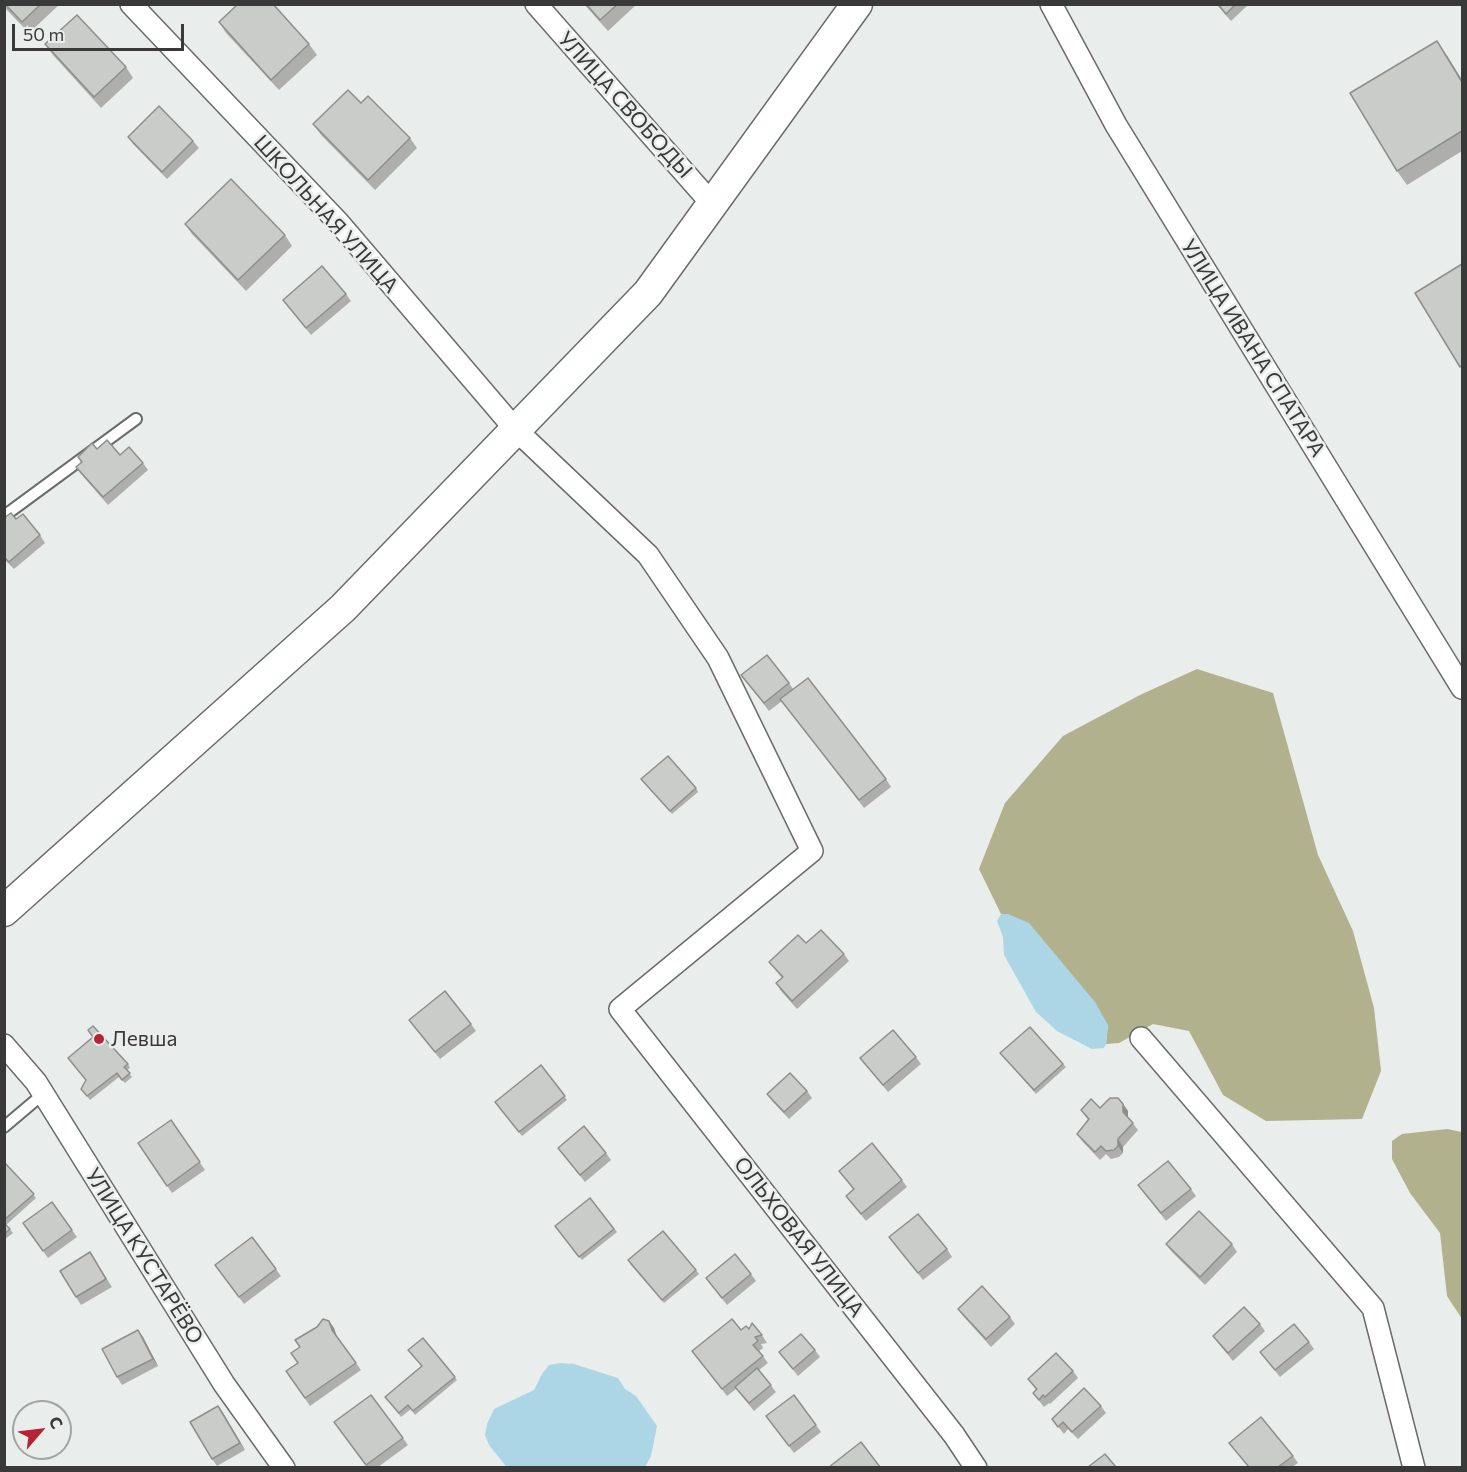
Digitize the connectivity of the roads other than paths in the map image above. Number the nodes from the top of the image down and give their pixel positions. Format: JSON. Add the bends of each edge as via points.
{"nodes":[{"id":1,"x":131,"y":4,"type":"edge"},
{"id":2,"x":536,"y":4,"type":"edge"},
{"id":3,"x":857,"y":4,"type":"edge"},
{"id":4,"x":1051,"y":4,"type":"edge"},
{"id":5,"x":713,"y":205,"type":"junction"},
{"id":6,"x":136,"y":419,"type":"dead end"},
{"id":7,"x":515,"y":429,"type":"junction"},
{"id":8,"x":4,"y":516,"type":"edge"},
{"id":9,"x":1462,"y":688,"type":"edge"},
{"id":10,"x":4,"y":911,"type":"edge"},
{"id":11,"x":620,"y":1008,"type":"joint"},
{"id":12,"x":1141,"y":1038,"type":"dead end"},
{"id":13,"x":4,"y":1045,"type":"edge"},
{"id":14,"x":43,"y":1094,"type":"junction"},
{"id":15,"x":4,"y":1127,"type":"edge"},
{"id":16,"x":284,"y":1467,"type":"edge"},
{"id":17,"x":976,"y":1467,"type":"edge"},
{"id":18,"x":1414,"y":1467,"type":"edge"}],
"edges":[{"from":1,"to":7,"type":"street","name":"ШКОЛЬНАЯ УЛИЦА","via":[[339,224]]},
{"from":2,"to":5,"type":"street","name":"УЛИЦА СВОБОДЫ"},
{"from":3,"to":5,"type":"main road"},
{"from":4,"to":9,"type":"street","name":"УЛИЦА ИВАНА СПАТАРА","via":[[1116,125]]},
{"from":5,"to":7,"type":"main road","via":[[648,293]]},
{"from":6,"to":8,"type":"lane"},
{"from":7,"to":10,"type":"main road","via":[[343,608]]},
{"from":7,"to":11,"type":"street","name":"ШКОЛЬНАЯ УЛИЦА","via":[[648,555],[718,658],[812,851]]},
{"from":11,"to":17,"type":"street","name":"ОЛЬХОВАЯ УЛИЦА"},
{"from":12,"to":18,"type":"street","via":[[1373,1308]]},
{"from":13,"to":14,"type":"street","name":"УЛИЦА КУСТАРЁВО"},
{"from":14,"to":15,"type":"lane"},
{"from":14,"to":16,"type":"street","name":"УЛИЦА КУСТАРЁВО","via":[[224,1384]]}]}
